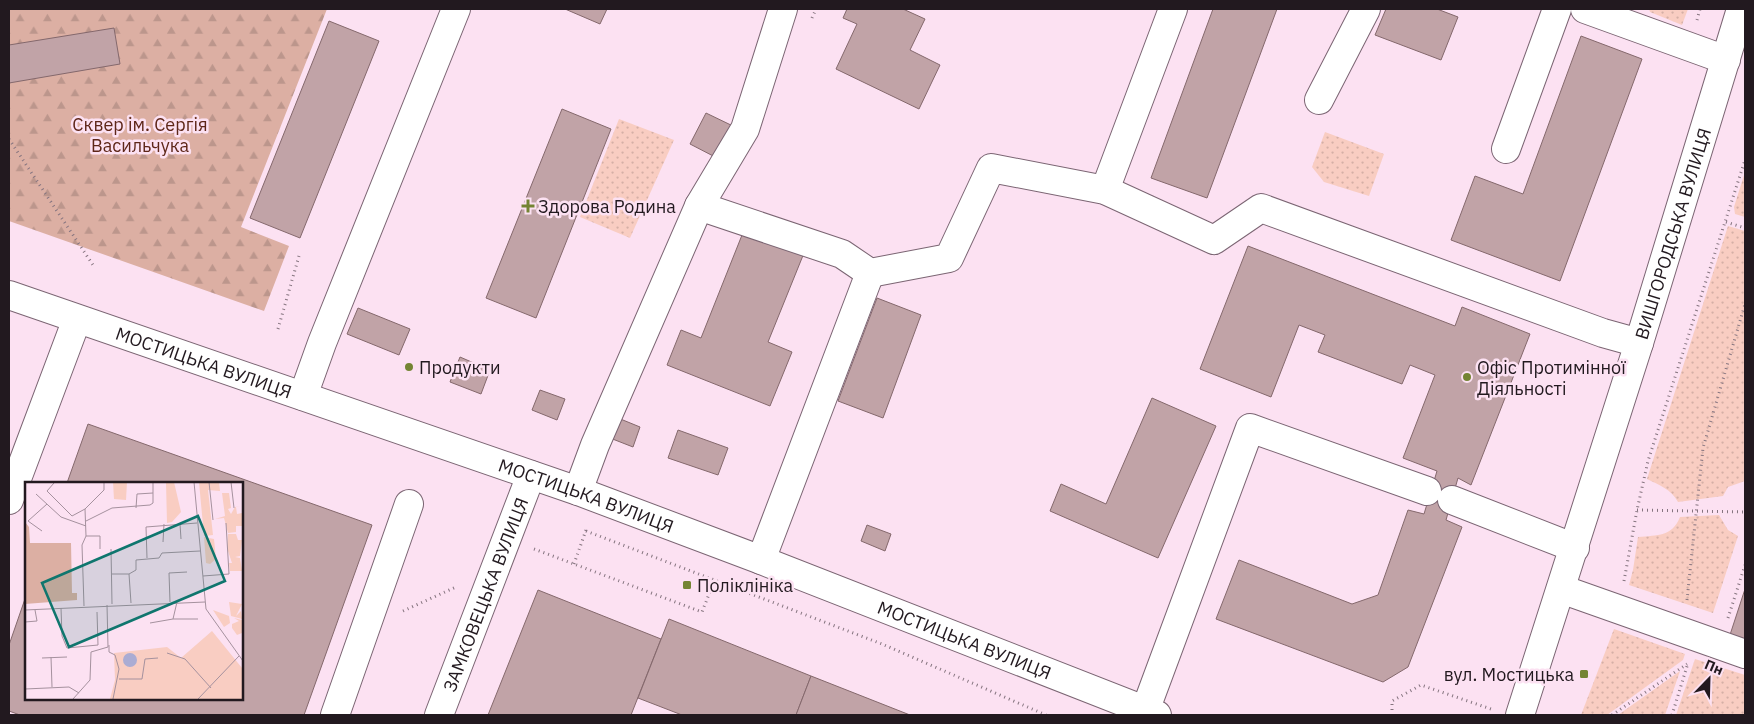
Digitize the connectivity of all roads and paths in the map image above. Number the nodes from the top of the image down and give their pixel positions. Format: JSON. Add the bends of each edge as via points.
{"nodes":[{"id":1,"x":456,"y":9,"type":"edge"},
{"id":2,"x":783,"y":9,"type":"edge"},
{"id":3,"x":1173,"y":9,"type":"edge"},
{"id":4,"x":1366,"y":9,"type":"edge"},
{"id":5,"x":1557,"y":9,"type":"edge"},
{"id":6,"x":1585,"y":9,"type":"edge"},
{"id":7,"x":1741,"y":9,"type":"edge"},
{"id":8,"x":1726,"y":60,"type":"junction"},
{"id":9,"x":1319,"y":100,"type":"dead end"},
{"id":10,"x":9,"y":139,"type":"edge"},
{"id":11,"x":1506,"y":149,"type":"dead end"},
{"id":12,"x":1745,"y":160,"type":"edge"},
{"id":13,"x":1105,"y":190,"type":"junction"},
{"id":14,"x":699,"y":206,"type":"junction"},
{"id":15,"x":1726,"y":222,"type":"junction"},
{"id":16,"x":1745,"y":228,"type":"edge"},
{"id":17,"x":299,"y":256,"type":"dead end"},
{"id":18,"x":95,"y":268,"type":"dead end"},
{"id":19,"x":870,"y":273,"type":"junction"},
{"id":20,"x":9,"y":295,"type":"edge"},
{"id":21,"x":1745,"y":304,"type":"edge"},
{"id":22,"x":78,"y":319,"type":"junction"},
{"id":23,"x":278,"y":329,"type":"dead end"},
{"id":24,"x":1639,"y":343,"type":"junction"},
{"id":25,"x":303,"y":396,"type":"junction"},
{"id":26,"x":531,"y":475,"type":"junction"},
{"id":27,"x":578,"y":491,"type":"junction"},
{"id":28,"x":1426,"y":491,"type":"dead end"},
{"id":29,"x":9,"y":500,"type":"edge"},
{"id":30,"x":1452,"y":500,"type":"dead end"},
{"id":31,"x":409,"y":504,"type":"dead end"},
{"id":32,"x":1637,"y":510,"type":"junction"},
{"id":33,"x":1695,"y":511,"type":"junction"},
{"id":34,"x":1745,"y":512,"type":"edge"},
{"id":35,"x":586,"y":531,"type":"dead end"},
{"id":36,"x":1574,"y":548,"type":"junction"},
{"id":37,"x":537,"y":550,"type":"dead end"},
{"id":38,"x":761,"y":560,"type":"junction"},
{"id":39,"x":1745,"y":566,"type":"edge"},
{"id":40,"x":494,"y":571,"type":"junction"},
{"id":41,"x":715,"y":579,"type":"junction"},
{"id":42,"x":1561,"y":590,"type":"junction"},
{"id":43,"x":1687,"y":600,"type":"dead end"},
{"id":44,"x":1618,"y":609,"type":"junction"},
{"id":45,"x":366,"y":627,"type":"junction"},
{"id":46,"x":1719,"y":645,"type":"junction"},
{"id":47,"x":1745,"y":654,"type":"edge"},
{"id":48,"x":1689,"y":658,"type":"dead end"},
{"id":49,"x":1688,"y":663,"type":"junction"},
{"id":50,"x":1151,"y":713,"type":"edge"},
{"id":51,"x":1508,"y":713,"type":"edge"},
{"id":52,"x":335,"y":715,"type":"edge"},
{"id":53,"x":439,"y":715,"type":"edge"},
{"id":54,"x":1046,"y":715,"type":"edge"},
{"id":55,"x":1392,"y":715,"type":"edge"},
{"id":56,"x":1612,"y":715,"type":"edge"},
{"id":57,"x":1672,"y":715,"type":"edge"}],
"edges":[{"from":1,"to":25,"type":"street"},
{"from":2,"to":14,"type":"street","via":[[745,129]]},
{"from":3,"to":13,"type":"street"},
{"from":4,"to":9,"type":"street"},
{"from":5,"to":11,"type":"street"},
{"from":6,"to":8,"type":"street"},
{"from":7,"to":8,"type":"street","name":"ВИШГОРОДСЬКА ВУЛИЦЯ"},
{"from":8,"to":24,"type":"street","name":"ВИШГОРОДСЬКА ВУЛИЦЯ"},
{"from":10,"to":18,"type":"path"},
{"from":12,"to":15,"type":"path"},
{"from":13,"to":19,"type":"street","via":[[991,168],[949,258]]},
{"from":13,"to":24,"type":"street","via":[[1214,240],[1261,208],[1603,333]]},
{"from":14,"to":19,"type":"street","via":[[842,254]]},
{"from":14,"to":27,"type":"street"},
{"from":15,"to":16,"type":"path"},
{"from":15,"to":32,"type":"path","via":[[1648,461]]},
{"from":17,"to":23,"type":"path"},
{"from":19,"to":38,"type":"street"},
{"from":20,"to":22,"type":"street","name":"МОСТИЦЬКА ВУЛИЦЯ"},
{"from":21,"to":33,"type":"path","via":[[1702,448]]},
{"from":22,"to":25,"type":"street","name":"МОСТИЦЬКА ВУЛИЦЯ"},
{"from":22,"to":29,"type":"street"},
{"from":24,"to":36,"type":"street","name":"ВИШГОРОДСЬКА ВУЛИЦЯ"},
{"from":25,"to":26,"type":"street","name":"МОСТИЦЬКА ВУЛИЦЯ"},
{"from":26,"to":27,"type":"street","name":"МОСТИЦЬКА ВУЛИЦЯ"},
{"from":26,"to":40,"type":"street","name":"ЗАМКОВЕЦЬКА ВУЛИЦЯ"},
{"from":27,"to":38,"type":"street","name":"МОСТИЦЬКА ВУЛИЦЯ"},
{"from":28,"to":50,"type":"street","via":[[1250,428]]},
{"from":30,"to":36,"type":"street"},
{"from":31,"to":45,"type":"street"},
{"from":32,"to":33,"type":"path"},
{"from":32,"to":44,"type":"path"},
{"from":33,"to":34,"type":"path"},
{"from":33,"to":43,"type":"path"},
{"from":35,"to":41,"type":"path"},
{"from":36,"to":42,"type":"street","name":"ВИШГОРОДСЬКА ВУЛИЦЯ"},
{"from":37,"to":41,"type":"path","via":[[702,612]]},
{"from":38,"to":50,"type":"street","name":"МОСТИЦЬКА ВУЛИЦЯ"},
{"from":39,"to":46,"type":"path"},
{"from":40,"to":45,"type":"path"},
{"from":40,"to":53,"type":"street","name":"ЗАМКОВЕЦЬКА ВУЛИЦЯ"},
{"from":41,"to":54,"type":"path","via":[[882,644]]},
{"from":42,"to":44,"type":"street"},
{"from":42,"to":51,"type":"street","name":"ВИШГОРОДСЬКА ВУЛИЦЯ"},
{"from":44,"to":46,"type":"street"},
{"from":45,"to":52,"type":"street"},
{"from":46,"to":47,"type":"street"},
{"from":48,"to":49,"type":"path"},
{"from":49,"to":56,"type":"path"},
{"from":49,"to":57,"type":"path"},
{"from":51,"to":55,"type":"path","via":[[1421,685],[1392,701]]}]}
